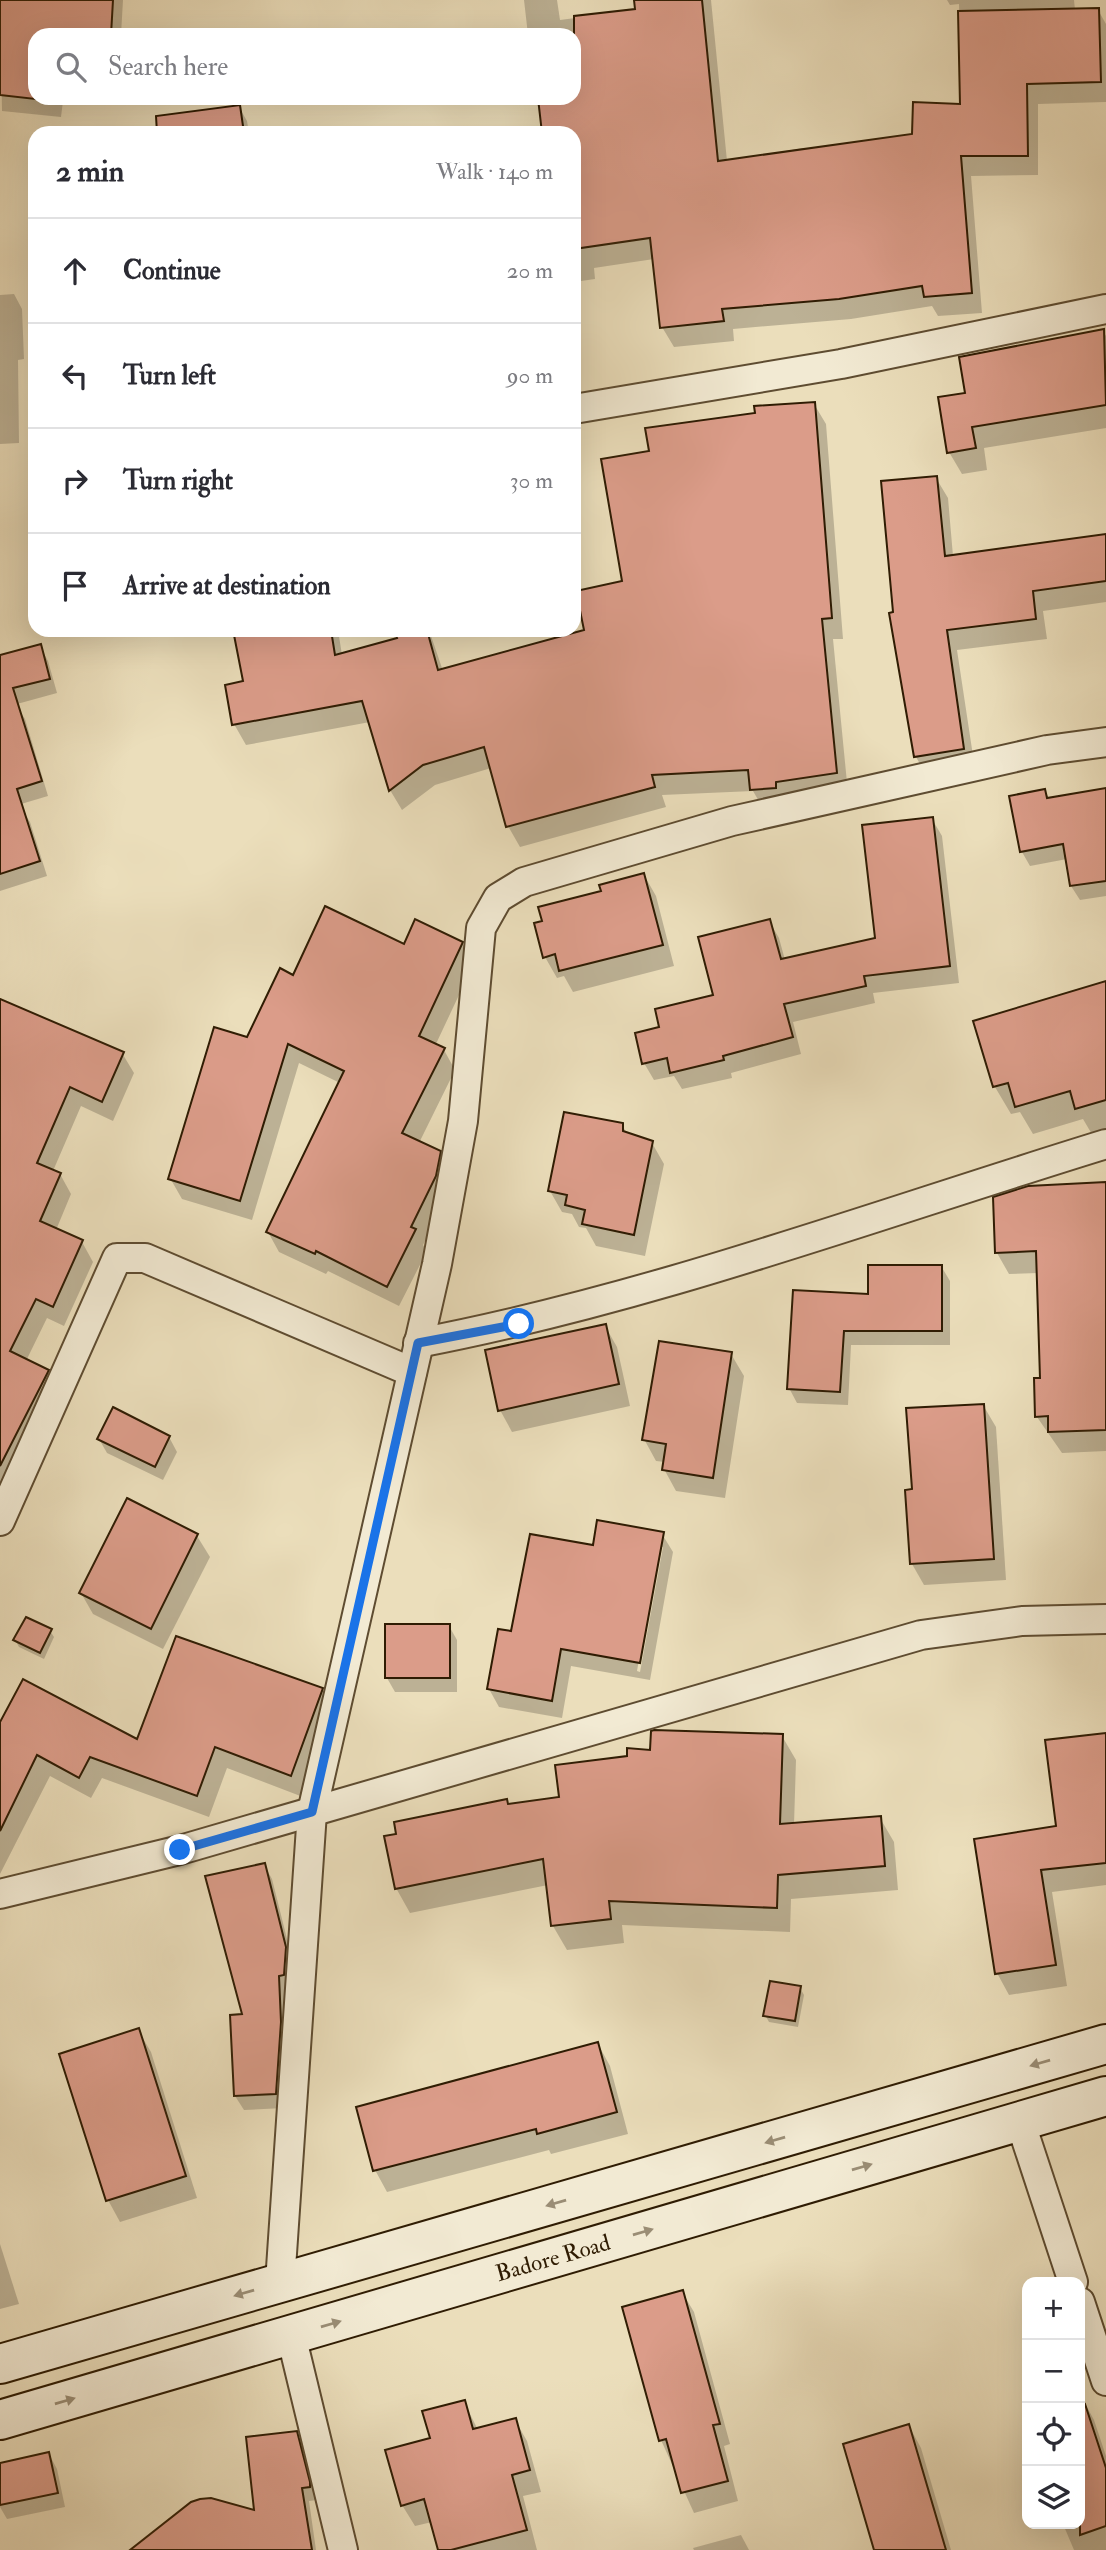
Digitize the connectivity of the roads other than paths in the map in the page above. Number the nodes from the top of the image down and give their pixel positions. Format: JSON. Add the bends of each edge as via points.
{"nodes":[{"id":1,"x":1106,"y":309,"type":"edge"},
{"id":2,"x":581,"y":408,"type":"edge"},
{"id":3,"x":1106,"y":742,"type":"edge"},
{"id":4,"x":1106,"y":1144,"type":"edge"},
{"id":5,"x":418,"y":1343,"type":"junction"},
{"id":6,"x":411,"y":1372,"type":"junction"},
{"id":7,"x":0,"y":1521,"type":"edge"},
{"id":8,"x":1106,"y":1619,"type":"edge"},
{"id":9,"x":312,"y":1812,"type":"junction"},
{"id":10,"x":0,"y":1894,"type":"edge"},
{"id":11,"x":1106,"y":2043,"type":"edge"},
{"id":12,"x":1106,"y":2096,"type":"edge"},
{"id":13,"x":1020,"y":2120,"type":"junction"},
{"id":14,"x":1071,"y":2277,"type":"edge"},
{"id":15,"x":279,"y":2283,"type":"junction"},
{"id":16,"x":1085,"y":2317,"type":"edge"},
{"id":17,"x":291,"y":2335,"type":"junction"},
{"id":18,"x":7,"y":2362,"type":"edge"},
{"id":19,"x":1106,"y":2381,"type":"edge"},
{"id":20,"x":13,"y":2416,"type":"edge"},
{"id":21,"x":343,"y":2550,"type":"edge"}],
"edges":[{"from":1,"to":2,"type":"street","via":[[842,364]]},
{"from":3,"to":5,"type":"street","via":[[1046,750],[732,821],[524,882],[498,898],[481,928],[463,1121]]},
{"from":4,"to":5,"type":"street","via":[[685,1279],[519,1324]]},
{"from":5,"to":6,"type":"street"},
{"from":6,"to":7,"type":"street","via":[[145,1258],[117,1258]]},
{"from":6,"to":9,"type":"street"},
{"from":8,"to":9,"type":"street","via":[[1022,1621],[921,1635]]},
{"from":9,"to":10,"type":"street"},
{"from":9,"to":15,"type":"street"},
{"from":11,"to":15,"type":"main road","one_way":true},
{"from":12,"to":13,"type":"main road","name":"Badore Road"},
{"from":13,"to":14,"type":"street"},
{"from":17,"to":13,"type":"main road","name":"Badore Road","one_way":true},
{"from":15,"to":18,"type":"main road","one_way":true},
{"from":16,"to":19,"type":"street"},
{"from":20,"to":17,"type":"main road","name":"Badore Road","one_way":true},
{"from":17,"to":21,"type":"street"},
{"from":18,"to":20,"type":"main road"}]}
